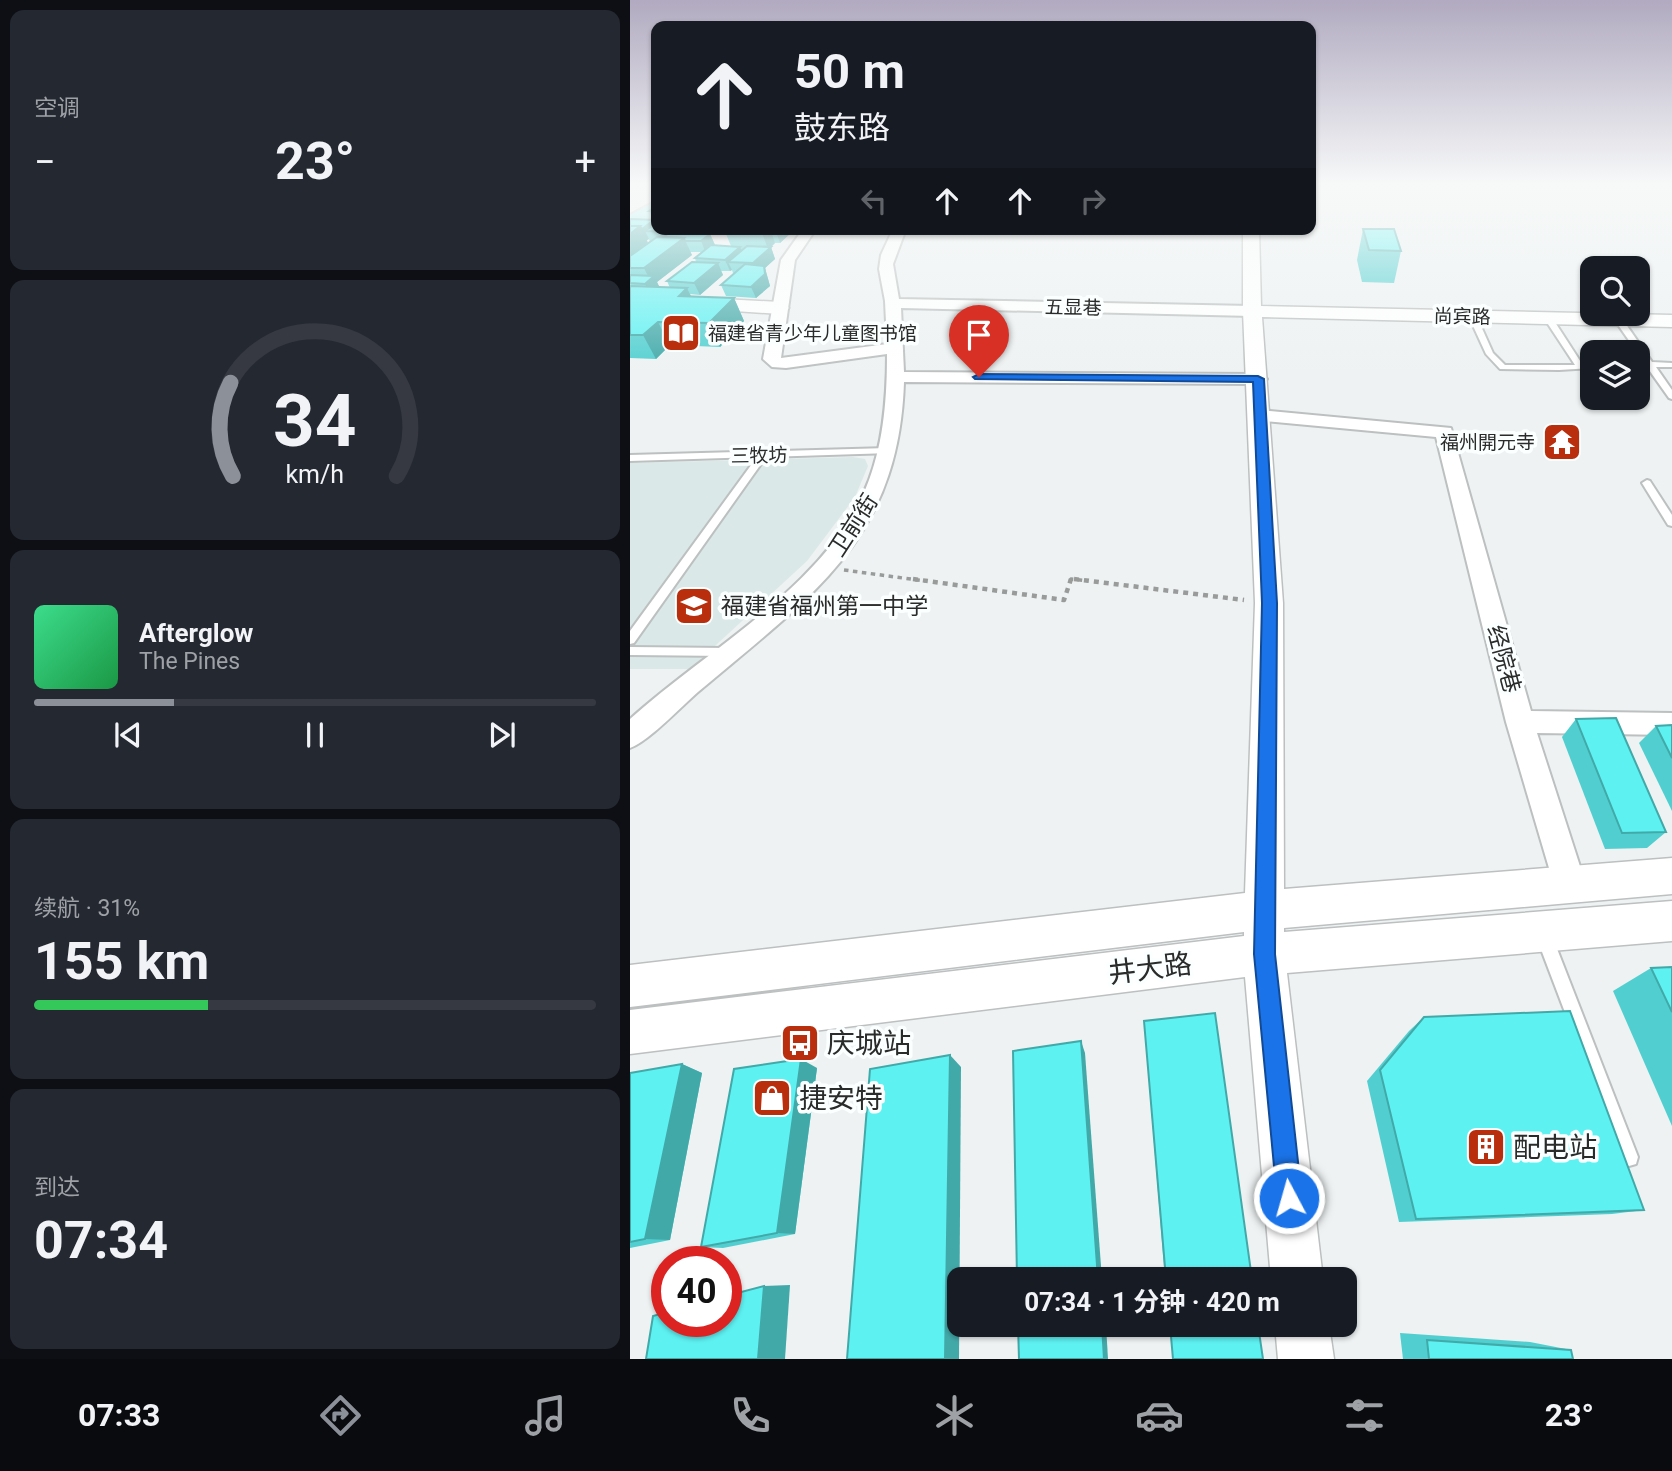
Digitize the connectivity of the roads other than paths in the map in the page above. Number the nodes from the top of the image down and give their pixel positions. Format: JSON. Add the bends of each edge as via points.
{"nodes":[{"id":1,"x":796,"y":249,"type":"edge"},
{"id":2,"x":892,"y":249,"type":"edge"},
{"id":3,"x":1251,"y":249,"type":"edge"},
{"id":4,"x":630,"y":299,"type":"edge"},
{"id":5,"x":893,"y":303,"type":"junction"},
{"id":6,"x":780,"y":308,"type":"junction"},
{"id":7,"x":1252,"y":310,"type":"junction"},
{"id":8,"x":1473,"y":317,"type":"junction"},
{"id":9,"x":1548,"y":318,"type":"junction"},
{"id":10,"x":1580,"y":319,"type":"edge"},
{"id":11,"x":1650,"y":321,"type":"edge"},
{"id":12,"x":1672,"y":321,"type":"edge"},
{"id":13,"x":896,"y":348,"type":"junction"},
{"id":14,"x":1650,"y":365,"type":"edge"},
{"id":15,"x":1672,"y":365,"type":"edge"},
{"id":16,"x":1580,"y":367,"type":"joint"},
{"id":17,"x":1650,"y":368,"type":"edge"},
{"id":18,"x":895,"y":377,"type":"junction"},
{"id":19,"x":1258,"y":379,"type":"junction"},
{"id":20,"x":1672,"y":396,"type":"edge"},
{"id":21,"x":1260,"y":416,"type":"junction"},
{"id":22,"x":888,"y":451,"type":"junction"},
{"id":23,"x":764,"y":454,"type":"junction"},
{"id":24,"x":630,"y":458,"type":"edge"},
{"id":25,"x":1647,"y":483,"type":"dead end"},
{"id":26,"x":1672,"y":523,"type":"edge"},
{"id":27,"x":630,"y":640,"type":"edge"},
{"id":28,"x":630,"y":651,"type":"edge"},
{"id":29,"x":729,"y":652,"type":"junction"},
{"id":30,"x":1520,"y":723,"type":"junction"},
{"id":31,"x":1672,"y":724,"type":"edge"},
{"id":32,"x":630,"y":736,"type":"edge"},
{"id":33,"x":1672,"y":876,"type":"edge"},
{"id":34,"x":1570,"y":885,"type":"junction"},
{"id":35,"x":1672,"y":922,"type":"edge"},
{"id":36,"x":1265,"y":932,"type":"junction"},
{"id":37,"x":1542,"y":932,"type":"junction"},
{"id":38,"x":630,"y":986,"type":"edge"},
{"id":39,"x":630,"y":1032,"type":"edge"},
{"id":40,"x":1629,"y":1157,"type":"dead end"},
{"id":41,"x":1296,"y":1267,"type":"edge"},
{"id":42,"x":1303,"y":1337,"type":"edge"},
{"id":43,"x":1306,"y":1359,"type":"edge"}],
"edges":[{"from":1,"to":6,"type":"street","via":[[788,260]]},
{"from":2,"to":5,"type":"street","name":"卫前街","via":[[886,264]]},
{"from":3,"to":7,"type":"street"},
{"from":4,"to":6,"type":"street"},
{"from":5,"to":7,"type":"street","name":"五显巷"},
{"from":5,"to":13,"type":"street","name":"卫前街"},
{"from":6,"to":13,"type":"street","via":[[771,359],[778,363]]},
{"from":7,"to":8,"type":"street","name":"尚宾路"},
{"from":7,"to":19,"type":"street"},
{"from":8,"to":9,"type":"street","name":"尚宾路"},
{"from":8,"to":16,"type":"lane","via":[[1490,354],[1503,367]]},
{"from":9,"to":10,"type":"street","name":"尚宾路"},
{"from":9,"to":16,"type":"lane"},
{"from":11,"to":12,"type":"street","name":"尚宾路"},
{"from":13,"to":18,"type":"street","name":"卫前街"},
{"from":14,"to":15,"type":"lane"},
{"from":17,"to":20,"type":"lane"},
{"from":18,"to":19,"type":"street"},
{"from":18,"to":22,"type":"street","name":"卫前街"},
{"from":19,"to":21,"type":"street"},
{"from":21,"to":30,"type":"street","name":"经院巷","via":[[1444,432]]},
{"from":21,"to":36,"type":"street","via":[[1269,603]]},
{"from":22,"to":23,"type":"lane","name":"三牧坊"},
{"from":22,"to":29,"type":"street","name":"卫前街","via":[[882,479],[825,567],[779,614]]},
{"from":23,"to":24,"type":"lane","name":"三牧坊"},
{"from":23,"to":27,"type":"lane"},
{"from":25,"to":26,"type":"lane"},
{"from":28,"to":29,"type":"lane"},
{"from":29,"to":32,"type":"street","name":"卫前街","via":[[685,684]]},
{"from":30,"to":31,"type":"street"},
{"from":30,"to":34,"type":"street","name":"经院巷"},
{"from":33,"to":34,"type":"street"},
{"from":34,"to":36,"type":"street"},
{"from":35,"to":37,"type":"street","name":"井大路"},
{"from":36,"to":37,"type":"street","name":"井大路"},
{"from":36,"to":38,"type":"street","via":[[978,942]]},
{"from":36,"to":39,"type":"street","name":"井大路"},
{"from":36,"to":41,"type":"street"},
{"from":37,"to":40,"type":"lane"},
{"from":42,"to":43,"type":"street"}]}
